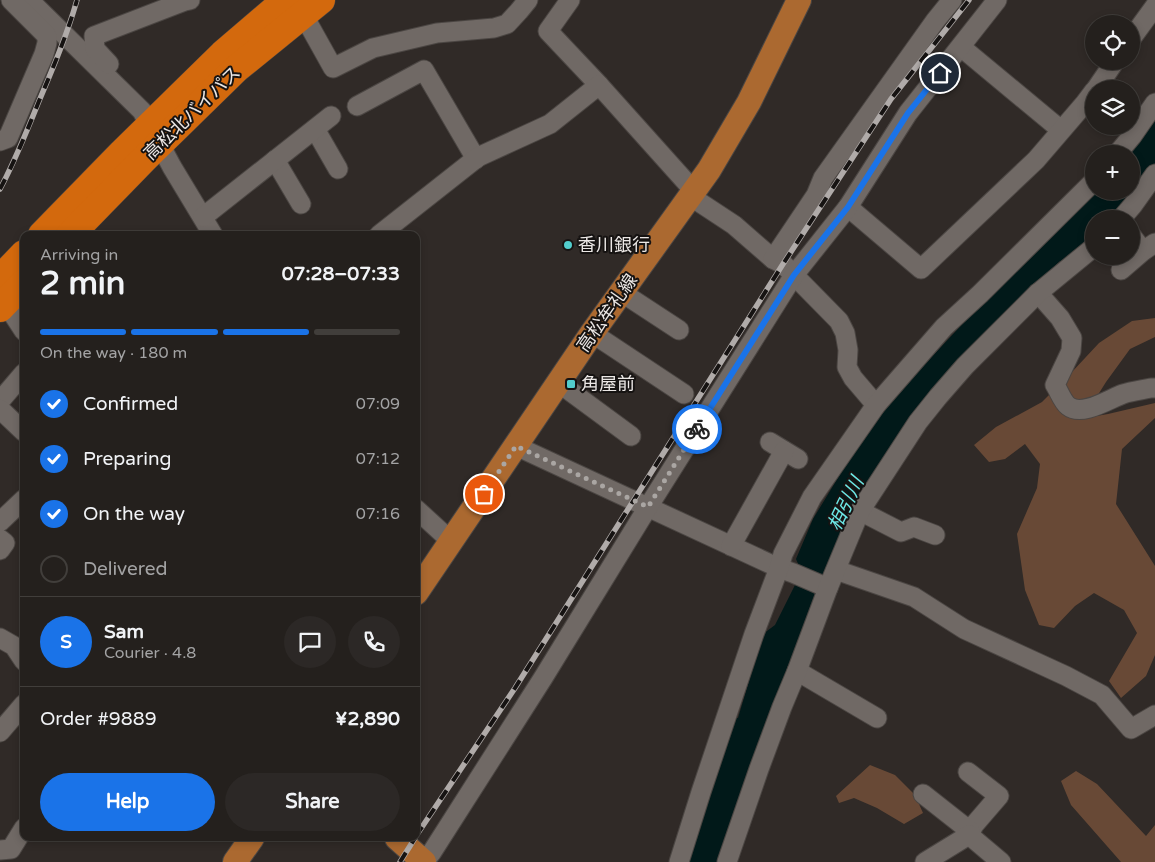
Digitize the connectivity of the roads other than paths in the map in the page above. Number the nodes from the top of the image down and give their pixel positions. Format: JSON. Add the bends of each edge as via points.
{"nodes":[{"id":1,"x":11,"y":0,"type":"edge"},
{"id":2,"x":29,"y":0,"type":"edge"},
{"id":3,"x":186,"y":0,"type":"edge"},
{"id":4,"x":528,"y":0,"type":"edge"},
{"id":5,"x":799,"y":0,"type":"edge"},
{"id":6,"x":952,"y":0,"type":"edge"},
{"id":7,"x":997,"y":0,"type":"edge"},
{"id":8,"x":567,"y":1,"type":"edge"},
{"id":9,"x":303,"y":5,"type":"edge"},
{"id":10,"x":1155,"y":6,"type":"edge"},
{"id":11,"x":1140,"y":27,"type":"edge"},
{"id":12,"x":961,"y":47,"type":"junction"},
{"id":13,"x":599,"y":85,"type":"junction"},
{"id":14,"x":1085,"y":103,"type":"edge"},
{"id":15,"x":1155,"y":103,"type":"edge"},
{"id":16,"x":357,"y":106,"type":"dead end"},
{"id":17,"x":331,"y":116,"type":"dead end"},
{"id":18,"x":150,"y":127,"type":"junction"},
{"id":19,"x":315,"y":129,"type":"junction"},
{"id":20,"x":1061,"y":130,"type":"junction"},
{"id":21,"x":0,"y":141,"type":"edge"},
{"id":22,"x":1124,"y":145,"type":"edge"},
{"id":23,"x":476,"y":159,"type":"junction"},
{"id":24,"x":275,"y":160,"type":"junction"},
{"id":25,"x":338,"y":169,"type":"dead end"},
{"id":26,"x":1155,"y":174,"type":"edge"},
{"id":27,"x":1085,"y":190,"type":"edge"},
{"id":28,"x":692,"y":193,"type":"junction"},
{"id":29,"x":301,"y":204,"type":"dead end"},
{"id":30,"x":848,"y":207,"type":"junction"},
{"id":31,"x":1129,"y":210,"type":"edge"},
{"id":32,"x":203,"y":217,"type":"junction"},
{"id":33,"x":46,"y":231,"type":"edge"},
{"id":34,"x":73,"y":231,"type":"edge"},
{"id":35,"x":211,"y":231,"type":"edge"},
{"id":36,"x":384,"y":231,"type":"edge"},
{"id":37,"x":1149,"y":247,"type":"edge"},
{"id":38,"x":1085,"y":254,"type":"edge"},
{"id":39,"x":773,"y":259,"type":"junction"},
{"id":40,"x":20,"y":263,"type":"edge"},
{"id":41,"x":1121,"y":270,"type":"dead end"},
{"id":42,"x":794,"y":275,"type":"junction"},
{"id":43,"x":622,"y":292,"type":"junction"},
{"id":44,"x":7,"y":293,"type":"edge"},
{"id":45,"x":1038,"y":293,"type":"junction"},
{"id":46,"x":20,"y":322,"type":"edge"},
{"id":47,"x":678,"y":330,"type":"dead end"},
{"id":48,"x":592,"y":332,"type":"junction"},
{"id":49,"x":20,"y":378,"type":"edge"},
{"id":50,"x":559,"y":383,"type":"junction"},
{"id":51,"x":1155,"y":388,"type":"edge"},
{"id":52,"x":684,"y":394,"type":"dead end"},
{"id":53,"x":0,"y":401,"type":"edge"},
{"id":54,"x":876,"y":405,"type":"junction"},
{"id":55,"x":0,"y":409,"type":"edge"},
{"id":56,"x":20,"y":428,"type":"edge"},
{"id":57,"x":631,"y":436,"type":"dead end"},
{"id":58,"x":516,"y":446,"type":"junction"},
{"id":59,"x":784,"y":451,"type":"dead end"},
{"id":60,"x":20,"y":503,"type":"edge"},
{"id":61,"x":648,"y":507,"type":"junction"},
{"id":62,"x":860,"y":511,"type":"junction"},
{"id":63,"x":420,"y":513,"type":"edge"},
{"id":64,"x":0,"y":522,"type":"edge"},
{"id":65,"x":935,"y":535,"type":"dead end"},
{"id":66,"x":0,"y":539,"type":"edge"},
{"id":67,"x":451,"y":541,"type":"junction"},
{"id":68,"x":731,"y":546,"type":"junction"},
{"id":69,"x":0,"y":550,"type":"edge"},
{"id":70,"x":836,"y":570,"type":"junction"},
{"id":71,"x":786,"y":571,"type":"junction"},
{"id":72,"x":420,"y":587,"type":"edge"},
{"id":73,"x":826,"y":588,"type":"junction"},
{"id":74,"x":0,"y":638,"type":"edge"},
{"id":75,"x":20,"y":655,"type":"edge"},
{"id":76,"x":797,"y":671,"type":"junction"},
{"id":77,"x":20,"y":709,"type":"edge"},
{"id":78,"x":1155,"y":715,"type":"edge"},
{"id":79,"x":877,"y":718,"type":"dead end"},
{"id":80,"x":0,"y":732,"type":"edge"},
{"id":81,"x":968,"y":772,"type":"dead end"},
{"id":82,"x":923,"y":794,"type":"dead end"},
{"id":83,"x":969,"y":833,"type":"junction"},
{"id":84,"x":20,"y":834,"type":"edge"},
{"id":85,"x":247,"y":841,"type":"edge"},
{"id":86,"x":400,"y":841,"type":"edge"},
{"id":87,"x":0,"y":850,"type":"edge"},
{"id":88,"x":235,"y":862,"type":"edge"},
{"id":89,"x":424,"y":862,"type":"edge"},
{"id":90,"x":680,"y":862,"type":"edge"},
{"id":91,"x":727,"y":862,"type":"edge"},
{"id":92,"x":924,"y":862,"type":"edge"},
{"id":93,"x":1001,"y":862,"type":"edge"}],
"edges":[{"from":1,"to":21,"type":"street","via":[[47,36],[47,44],[8,138]]},
{"from":2,"to":18,"type":"street"},
{"from":3,"to":18,"type":"street","via":[[94,36],[94,49],[136,94]]},
{"from":4,"to":9,"type":"street","via":[[507,24],[437,33],[373,48],[333,68],[309,25]]},
{"from":5,"to":28,"type":"main road","name":"高松牟礼線","via":[[749,102]]},
{"from":6,"to":39,"type":"street","via":[[823,178],[816,195]]},
{"from":7,"to":12,"type":"street"},
{"from":8,"to":13,"type":"street","via":[[548,31]]},
{"from":9,"to":18,"type":"highway","name":"高松北バイパス","via":[[236,69]]},
{"from":10,"to":11,"type":"street"},
{"from":12,"to":20,"type":"street"},
{"from":12,"to":30,"type":"street","via":[[908,113]]},
{"from":13,"to":23,"type":"street","via":[[550,124]]},
{"from":13,"to":28,"type":"street"},
{"from":14,"to":20,"type":"street"},
{"from":15,"to":22,"type":"street"},
{"from":16,"to":23,"type":"street","via":[[424,70]]},
{"from":17,"to":19,"type":"street"},
{"from":18,"to":32,"type":"street"},
{"from":18,"to":33,"type":"highway","name":"高松北バイパス"},
{"from":18,"to":34,"type":"highway","name":"高松北バイパス"},
{"from":19,"to":24,"type":"street"},
{"from":19,"to":25,"type":"street"},
{"from":20,"to":30,"type":"street","via":[[1036,160],[921,269]]},
{"from":23,"to":36,"type":"street"},
{"from":24,"to":29,"type":"street"},
{"from":24,"to":32,"type":"street"},
{"from":26,"to":31,"type":"street"},
{"from":27,"to":54,"type":"street","via":[[944,328]]},
{"from":28,"to":39,"type":"street"},
{"from":28,"to":43,"type":"main road","name":"高松牟礼線"},
{"from":30,"to":42,"type":"street"},
{"from":32,"to":35,"type":"street"},
{"from":37,"to":41,"type":"street"},
{"from":38,"to":45,"type":"street"},
{"from":39,"to":42,"type":"street"},
{"from":40,"to":44,"type":"highway"},
{"from":42,"to":54,"type":"street","via":[[839,321],[848,350],[847,367]]},
{"from":42,"to":61,"type":"street"},
{"from":43,"to":47,"type":"street"},
{"from":43,"to":48,"type":"main road","name":"高松牟礼線"},
{"from":44,"to":46,"type":"street"},
{"from":45,"to":51,"type":"street","via":[[1072,338],[1071,351],[1055,385],[1067,405],[1076,410],[1089,408],[1125,393]]},
{"from":45,"to":62,"type":"street","via":[[938,397]]},
{"from":48,"to":50,"type":"main road","name":"高松牟礼線"},
{"from":48,"to":52,"type":"street"},
{"from":49,"to":53,"type":"street"},
{"from":50,"to":57,"type":"street"},
{"from":50,"to":58,"type":"main road","name":"高松牟礼線"},
{"from":54,"to":71,"type":"street","via":[[812,497],[783,554]]},
{"from":55,"to":56,"type":"street"},
{"from":58,"to":61,"type":"street"},
{"from":58,"to":67,"type":"main road","name":"高松牟礼線"},
{"from":59,"to":68,"type":"street"},
{"from":60,"to":64,"type":"street"},
{"from":61,"to":68,"type":"street"},
{"from":61,"to":89,"type":"street","via":[[544,678]]},
{"from":62,"to":65,"type":"street","via":[[901,532],[914,527]]},
{"from":62,"to":70,"type":"street"},
{"from":63,"to":67,"type":"street"},
{"from":66,"to":69,"type":"street","via":[[5,543]]},
{"from":67,"to":72,"type":"main road","name":"高松牟礼線"},
{"from":68,"to":71,"type":"street"},
{"from":70,"to":73,"type":"street"},
{"from":70,"to":78,"type":"street","via":[[914,597],[964,629],[1102,695],[1131,729]]},
{"from":71,"to":73,"type":"street"},
{"from":71,"to":90,"type":"street","via":[[754,634]]},
{"from":73,"to":76,"type":"street"},
{"from":74,"to":75,"type":"street","via":[[14,646]]},
{"from":76,"to":79,"type":"street"},
{"from":76,"to":91,"type":"street"},
{"from":77,"to":80,"type":"street"},
{"from":81,"to":83,"type":"street","via":[[999,796]]},
{"from":82,"to":83,"type":"street"},
{"from":83,"to":92,"type":"street"},
{"from":83,"to":93,"type":"street"},
{"from":84,"to":87,"type":"street","via":[[11,849]]},
{"from":85,"to":88,"type":"main road"},
{"from":86,"to":89,"type":"main road"}]}
